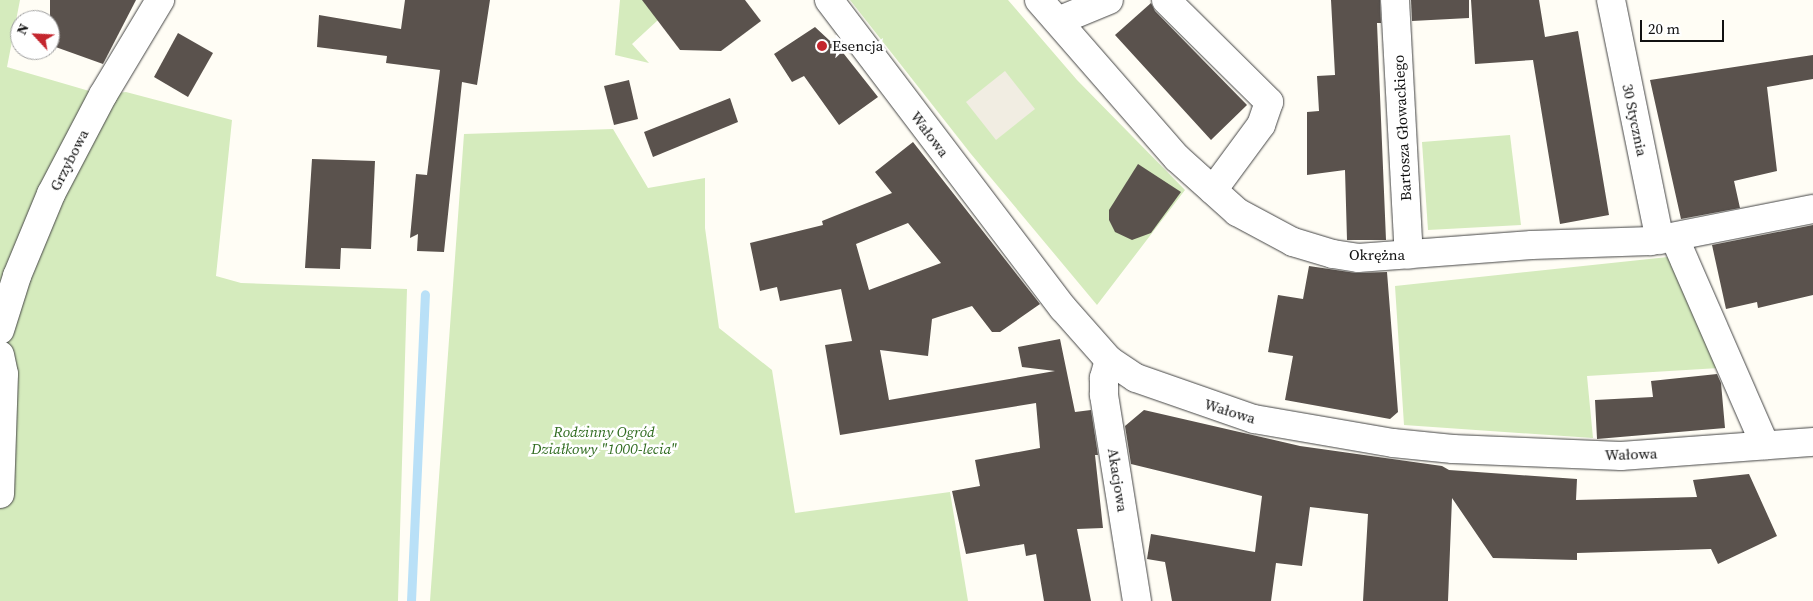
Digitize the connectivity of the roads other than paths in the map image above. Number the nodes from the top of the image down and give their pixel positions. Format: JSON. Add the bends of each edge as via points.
{"nodes":[{"id":1,"x":160,"y":0,"type":"edge"},
{"id":2,"x":829,"y":0,"type":"edge"},
{"id":3,"x":1039,"y":0,"type":"edge"},
{"id":4,"x":1109,"y":0,"type":"edge"},
{"id":5,"x":1166,"y":0,"type":"edge"},
{"id":6,"x":1395,"y":0,"type":"edge"},
{"id":7,"x":1611,"y":0,"type":"edge"},
{"id":8,"x":1058,"y":22,"type":"junction"},
{"id":9,"x":1213,"y":190,"type":"junction"},
{"id":10,"x":1813,"y":209,"type":"edge"},
{"id":11,"x":1662,"y":240,"type":"junction"},
{"id":12,"x":1409,"y":255,"type":"junction"},
{"id":13,"x":0,"y":330,"type":"edge"},
{"id":14,"x":0,"y":355,"type":"edge"},
{"id":15,"x":1109,"y":360,"type":"junction"},
{"id":16,"x":1765,"y":446,"type":"junction"},
{"id":17,"x":1810,"y":446,"type":"edge"},
{"id":18,"x":0,"y":494,"type":"edge"},
{"id":19,"x":1137,"y":601,"type":"edge"}],
"edges":[{"from":1,"to":13,"type":"street","name":"Grzybowa","via":[[103,95],[52,194],[17,276]]},
{"from":2,"to":15,"type":"street","name":"Wałowa","via":[[1063,308]]},
{"from":3,"to":8,"type":"street","name":"Okrężna"},
{"from":4,"to":8,"type":"street"},
{"from":5,"to":9,"type":"street","via":[[1269,102],[1261,125]]},
{"from":6,"to":12,"type":"street","name":"Bartosza Głowackiego"},
{"from":7,"to":11,"type":"street","name":"30 Stycznia"},
{"from":8,"to":9,"type":"street","name":"Okrężna","via":[[1177,158]]},
{"from":9,"to":12,"type":"street","name":"Okrężna","via":[[1237,212],[1293,242],[1358,258]]},
{"from":10,"to":11,"type":"street","name":"Okrężna"},
{"from":11,"to":12,"type":"street","name":"Okrężna","via":[[1532,245]]},
{"from":11,"to":16,"type":"street","name":"30 Stycznia"},
{"from":14,"to":18,"type":"street","via":[[4,374]]},
{"from":15,"to":16,"type":"street","name":"Wałowa","via":[[1136,378],[1254,419],[1393,443],[1508,454],[1621,456]]},
{"from":15,"to":19,"type":"street","name":"Akacjowa","via":[[1104,395]]},
{"from":16,"to":17,"type":"street","name":"Wałowa"}]}
